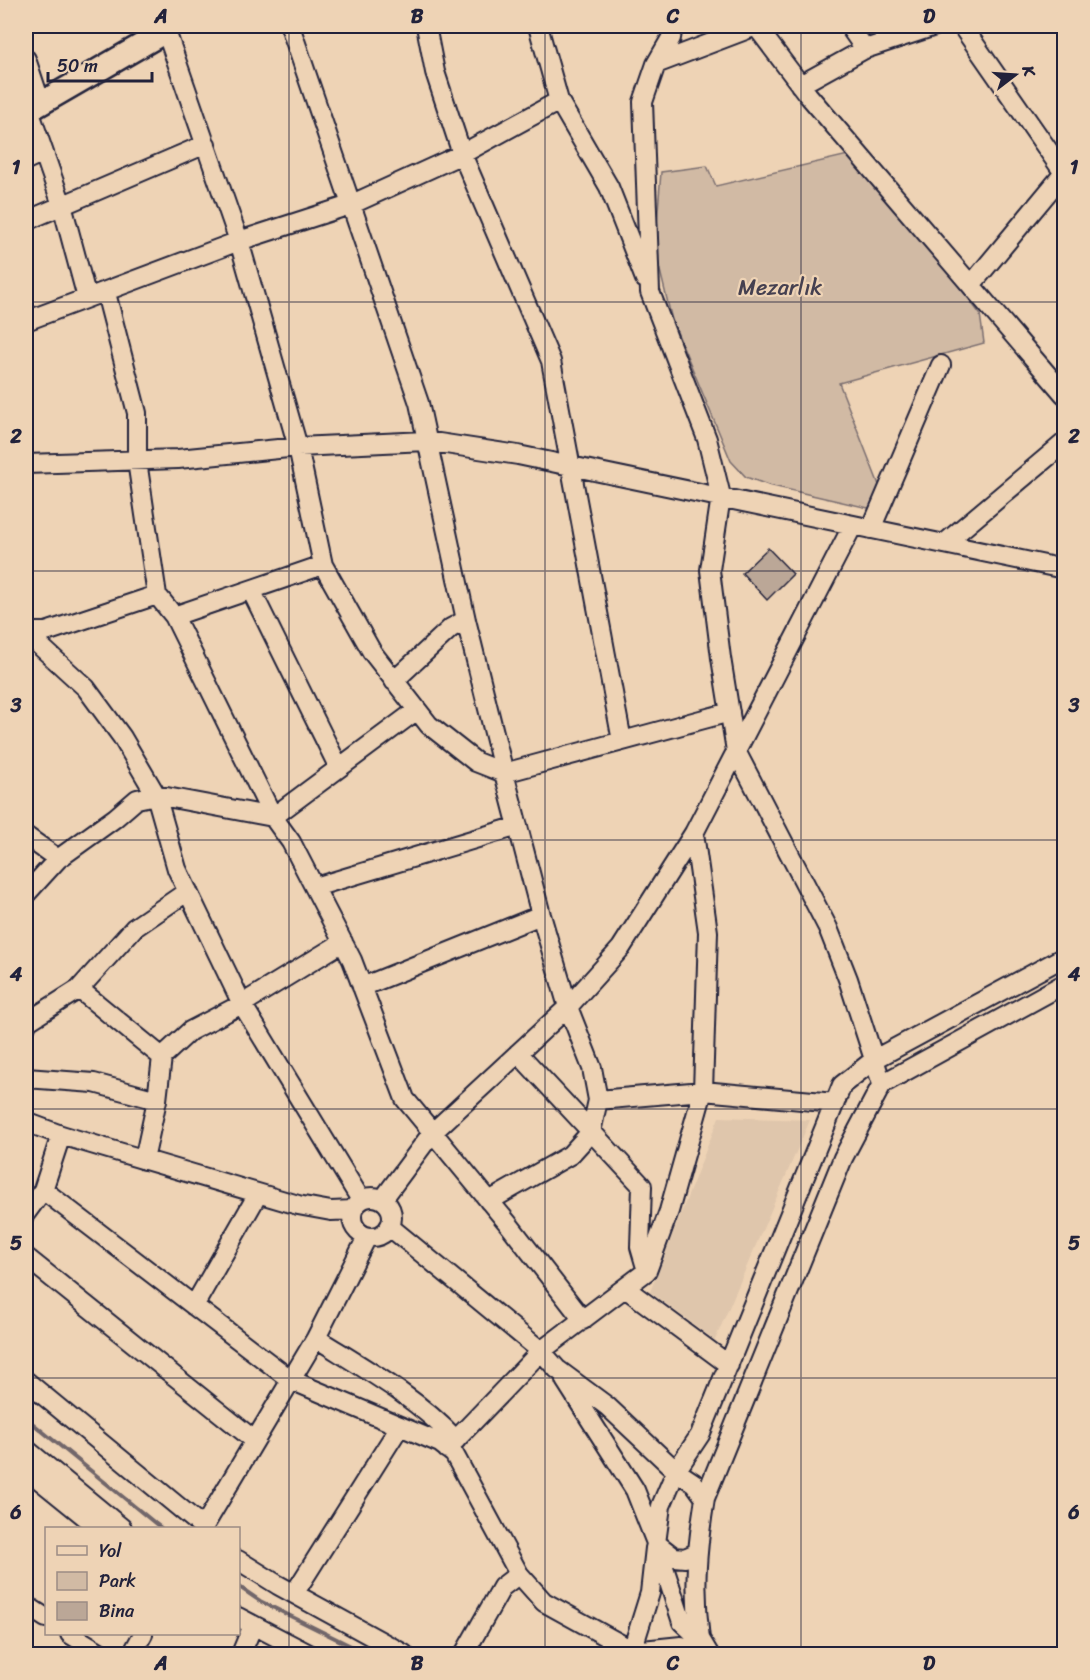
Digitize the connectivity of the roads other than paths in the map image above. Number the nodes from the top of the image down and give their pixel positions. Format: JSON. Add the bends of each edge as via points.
{"nodes":[{"id":1,"x":290,"y":26,"type":"edge"},
{"id":2,"x":426,"y":26,"type":"edge"},
{"id":3,"x":538,"y":26,"type":"edge"},
{"id":4,"x":673,"y":26,"type":"edge"},
{"id":5,"x":756,"y":26,"type":"edge"},
{"id":6,"x":849,"y":26,"type":"edge"},
{"id":7,"x":935,"y":26,"type":"edge"},
{"id":8,"x":962,"y":26,"type":"edge"},
{"id":9,"x":166,"y":28,"type":"edge"},
{"id":10,"x":865,"y":49,"type":"junction"},
{"id":11,"x":26,"y":59,"type":"edge"},
{"id":12,"x":656,"y":64,"type":"junction"},
{"id":13,"x":800,"y":85,"type":"junction"},
{"id":14,"x":560,"y":101,"type":"junction"},
{"id":15,"x":32,"y":109,"type":"edge"},
{"id":16,"x":206,"y":144,"type":"junction"},
{"id":17,"x":44,"y":152,"type":"junction"},
{"id":18,"x":462,"y":154,"type":"junction"},
{"id":19,"x":26,"y":160,"type":"edge"},
{"id":20,"x":1065,"y":173,"type":"edge"},
{"id":21,"x":62,"y":205,"type":"junction"},
{"id":22,"x":350,"y":205,"type":"junction"},
{"id":23,"x":26,"y":221,"type":"edge"},
{"id":24,"x":239,"y":241,"type":"junction"},
{"id":25,"x":971,"y":285,"type":"junction"},
{"id":26,"x":650,"y":292,"type":"junction"},
{"id":27,"x":106,"y":293,"type":"junction"},
{"id":28,"x":87,"y":298,"type":"junction"},
{"id":29,"x":26,"y":321,"type":"edge"},
{"id":30,"x":941,"y":365,"type":"dead end"},
{"id":31,"x":1065,"y":394,"type":"edge"},
{"id":32,"x":426,"y":441,"type":"junction"},
{"id":33,"x":1065,"y":443,"type":"edge"},
{"id":34,"x":298,"y":447,"type":"junction"},
{"id":35,"x":137,"y":461,"type":"junction"},
{"id":36,"x":26,"y":464,"type":"edge"},
{"id":37,"x":568,"y":465,"type":"junction"},
{"id":38,"x":721,"y":496,"type":"junction"},
{"id":39,"x":853,"y":525,"type":"junction"},
{"id":40,"x":871,"y":529,"type":"junction"},
{"id":41,"x":944,"y":544,"type":"junction"},
{"id":42,"x":323,"y":565,"type":"junction"},
{"id":43,"x":1065,"y":569,"type":"edge"},
{"id":44,"x":251,"y":590,"type":"junction"},
{"id":45,"x":157,"y":595,"type":"junction"},
{"id":46,"x":174,"y":616,"type":"junction"},
{"id":47,"x":466,"y":620,"type":"junction"},
{"id":48,"x":26,"y":633,"type":"edge"},
{"id":49,"x":394,"y":681,"type":"junction"},
{"id":50,"x":417,"y":710,"type":"junction"},
{"id":51,"x":730,"y":712,"type":"junction"},
{"id":52,"x":622,"y":741,"type":"junction"},
{"id":53,"x":736,"y":751,"type":"junction"},
{"id":54,"x":339,"y":768,"type":"junction"},
{"id":55,"x":504,"y":773,"type":"junction"},
{"id":56,"x":156,"y":795,"type":"junction"},
{"id":57,"x":273,"y":817,"type":"junction"},
{"id":58,"x":518,"y":826,"type":"junction"},
{"id":59,"x":694,"y":833,"type":"junction"},
{"id":60,"x":26,"y":836,"type":"edge"},
{"id":61,"x":58,"y":859,"type":"junction"},
{"id":62,"x":315,"y":887,"type":"junction"},
{"id":63,"x":188,"y":891,"type":"junction"},
{"id":64,"x":26,"y":894,"type":"edge"},
{"id":65,"x":541,"y":915,"type":"junction"},
{"id":66,"x":343,"y":942,"type":"junction"},
{"id":67,"x":1065,"y":957,"type":"edge"},
{"id":68,"x":1065,"y":984,"type":"edge"},
{"id":69,"x":362,"y":987,"type":"junction"},
{"id":70,"x":80,"y":989,"type":"junction"},
{"id":71,"x":242,"y":1004,"type":"junction"},
{"id":72,"x":568,"y":1007,"type":"junction"},
{"id":73,"x":26,"y":1026,"type":"edge"},
{"id":74,"x":518,"y":1053,"type":"junction"},
{"id":75,"x":162,"y":1057,"type":"junction"},
{"id":76,"x":874,"y":1059,"type":"junction"},
{"id":77,"x":26,"y":1078,"type":"edge"},
{"id":78,"x":882,"y":1084,"type":"junction"},
{"id":79,"x":703,"y":1091,"type":"junction"},
{"id":80,"x":157,"y":1100,"type":"junction"},
{"id":81,"x":598,"y":1100,"type":"junction"},
{"id":82,"x":836,"y":1103,"type":"junction"},
{"id":83,"x":26,"y":1122,"type":"edge"},
{"id":84,"x":591,"y":1132,"type":"junction"},
{"id":85,"x":432,"y":1133,"type":"junction"},
{"id":86,"x":61,"y":1135,"type":"junction"},
{"id":87,"x":144,"y":1160,"type":"junction"},
{"id":88,"x":43,"y":1190,"type":"junction"},
{"id":89,"x":258,"y":1194,"type":"junction"},
{"id":90,"x":383,"y":1199,"type":"junction"},
{"id":91,"x":489,"y":1201,"type":"junction"},
{"id":92,"x":357,"y":1205,"type":"junction"},
{"id":93,"x":26,"y":1213,"type":"edge"},
{"id":94,"x":390,"y":1227,"type":"junction"},
{"id":95,"x":367,"y":1236,"type":"junction"},
{"id":96,"x":26,"y":1257,"type":"edge"},
{"id":97,"x":647,"y":1271,"type":"junction"},
{"id":98,"x":625,"y":1288,"type":"junction"},
{"id":99,"x":194,"y":1306,"type":"junction"},
{"id":100,"x":583,"y":1320,"type":"junction"},
{"id":101,"x":316,"y":1338,"type":"junction"},
{"id":102,"x":541,"y":1351,"type":"junction"},
{"id":103,"x":729,"y":1365,"type":"junction"},
{"id":104,"x":557,"y":1369,"type":"junction"},
{"id":105,"x":26,"y":1380,"type":"edge"},
{"id":106,"x":291,"y":1380,"type":"junction"},
{"id":107,"x":400,"y":1426,"type":"junction"},
{"id":108,"x":254,"y":1440,"type":"junction"},
{"id":109,"x":452,"y":1444,"type":"junction"},
{"id":110,"x":28,"y":1464,"type":"edge"},
{"id":111,"x":676,"y":1471,"type":"junction"},
{"id":112,"x":705,"y":1498,"type":"junction"},
{"id":113,"x":98,"y":1527,"type":"edge"},
{"id":114,"x":121,"y":1527,"type":"edge"},
{"id":115,"x":202,"y":1527,"type":"edge"},
{"id":116,"x":204,"y":1527,"type":"edge"},
{"id":117,"x":656,"y":1544,"type":"junction"},
{"id":118,"x":696,"y":1552,"type":"junction"},
{"id":119,"x":240,"y":1561,"type":"edge"},
{"id":120,"x":519,"y":1574,"type":"junction"},
{"id":121,"x":294,"y":1594,"type":"junction"},
{"id":122,"x":26,"y":1605,"type":"edge"},
{"id":123,"x":45,"y":1617,"type":"edge"},
{"id":124,"x":246,"y":1621,"type":"edge"},
{"id":125,"x":72,"y":1635,"type":"edge"},
{"id":126,"x":142,"y":1635,"type":"edge"},
{"id":127,"x":706,"y":1649,"type":"edge"},
{"id":128,"x":632,"y":1653,"type":"edge"},
{"id":129,"x":103,"y":1654,"type":"edge"},
{"id":130,"x":132,"y":1654,"type":"edge"},
{"id":131,"x":241,"y":1654,"type":"edge"},
{"id":132,"x":309,"y":1654,"type":"edge"},
{"id":133,"x":404,"y":1654,"type":"edge"},
{"id":134,"x":464,"y":1654,"type":"edge"}],
"edges":[{"from":1,"to":22,"type":"street"},
{"from":2,"to":18,"type":"street","via":[[435,72]]},
{"from":3,"to":14,"type":"street"},
{"from":4,"to":12,"type":"street","via":[[671,38]]},
{"from":5,"to":12,"type":"street"},
{"from":5,"to":13,"type":"street"},
{"from":6,"to":10,"type":"street"},
{"from":7,"to":10,"type":"street"},
{"from":8,"to":20,"type":"street"},
{"from":9,"to":15,"type":"main road"},
{"from":9,"to":16,"type":"street"},
{"from":10,"to":13,"type":"street"},
{"from":11,"to":15,"type":"street"},
{"from":12,"to":26,"type":"street","via":[[643,102]]},
{"from":13,"to":25,"type":"street"},
{"from":14,"to":18,"type":"street"},
{"from":14,"to":26,"type":"street","via":[[609,187]]},
{"from":15,"to":17,"type":"street"},
{"from":16,"to":21,"type":"street"},
{"from":16,"to":24,"type":"street"},
{"from":17,"to":19,"type":"street"},
{"from":17,"to":21,"type":"street"},
{"from":18,"to":22,"type":"street"},
{"from":18,"to":37,"type":"street","via":[[550,361]]},
{"from":20,"to":25,"type":"street"},
{"from":21,"to":23,"type":"street"},
{"from":21,"to":28,"type":"street"},
{"from":22,"to":24,"type":"street"},
{"from":22,"to":32,"type":"street","via":[[419,403]]},
{"from":24,"to":27,"type":"street"},
{"from":24,"to":34,"type":"street"},
{"from":25,"to":31,"type":"street"},
{"from":26,"to":38,"type":"street","via":[[707,439]]},
{"from":27,"to":28,"type":"street"},
{"from":27,"to":35,"type":"street","via":[[137,413]]},
{"from":28,"to":29,"type":"street"},
{"from":30,"to":40,"type":"street"},
{"from":32,"to":34,"type":"street"},
{"from":32,"to":37,"type":"street"},
{"from":32,"to":47,"type":"street"},
{"from":33,"to":41,"type":"street"},
{"from":34,"to":35,"type":"street"},
{"from":34,"to":42,"type":"street"},
{"from":35,"to":36,"type":"street"},
{"from":35,"to":45,"type":"street"},
{"from":37,"to":38,"type":"street"},
{"from":37,"to":52,"type":"street"},
{"from":38,"to":39,"type":"street"},
{"from":38,"to":51,"type":"street","via":[[710,570]]},
{"from":39,"to":40,"type":"street"},
{"from":39,"to":53,"type":"street"},
{"from":40,"to":41,"type":"street"},
{"from":41,"to":43,"type":"street"},
{"from":42,"to":44,"type":"street"},
{"from":42,"to":49,"type":"street","via":[[372,652]]},
{"from":44,"to":46,"type":"street"},
{"from":44,"to":54,"type":"street"},
{"from":45,"to":46,"type":"street"},
{"from":45,"to":48,"type":"street","via":[[46,632]]},
{"from":46,"to":57,"type":"street"},
{"from":47,"to":49,"type":"street","via":[[451,628]]},
{"from":47,"to":55,"type":"street"},
{"from":48,"to":56,"type":"street","via":[[86,688],[122,737]]},
{"from":49,"to":50,"type":"street"},
{"from":50,"to":54,"type":"street"},
{"from":50,"to":55,"type":"street","via":[[429,725],[476,762]]},
{"from":51,"to":52,"type":"street"},
{"from":51,"to":53,"type":"street"},
{"from":52,"to":55,"type":"street"},
{"from":53,"to":59,"type":"street"},
{"from":53,"to":76,"type":"street","via":[[828,928]]},
{"from":54,"to":57,"type":"street"},
{"from":55,"to":58,"type":"street"},
{"from":56,"to":57,"type":"street"},
{"from":56,"to":61,"type":"street","via":[[136,799]]},
{"from":56,"to":63,"type":"street","via":[[177,869]]},
{"from":57,"to":62,"type":"street"},
{"from":58,"to":62,"type":"street"},
{"from":58,"to":65,"type":"street"},
{"from":59,"to":72,"type":"street","via":[[621,948]]},
{"from":59,"to":79,"type":"street","via":[[708,932]]},
{"from":60,"to":61,"type":"street"},
{"from":61,"to":64,"type":"street"},
{"from":62,"to":66,"type":"street"},
{"from":63,"to":70,"type":"street","via":[[134,928]]},
{"from":63,"to":71,"type":"street"},
{"from":65,"to":69,"type":"street"},
{"from":65,"to":72,"type":"street"},
{"from":66,"to":69,"type":"street"},
{"from":66,"to":71,"type":"street"},
{"from":67,"to":76,"type":"street"},
{"from":68,"to":78,"type":"street"},
{"from":69,"to":85,"type":"street","via":[[405,1099]]},
{"from":70,"to":73,"type":"street"},
{"from":70,"to":75,"type":"street"},
{"from":71,"to":75,"type":"street","via":[[190,1031]]},
{"from":71,"to":92,"type":"street"},
{"from":72,"to":74,"type":"street"},
{"from":72,"to":81,"type":"street","via":[[592,1068]]},
{"from":74,"to":84,"type":"street"},
{"from":74,"to":85,"type":"street"},
{"from":75,"to":80,"type":"street"},
{"from":76,"to":78,"type":"street"},
{"from":76,"to":82,"type":"street","via":[[842,1085]]},
{"from":77,"to":80,"type":"street","via":[[94,1083]]},
{"from":78,"to":112,"type":"street","via":[[843,1158]]},
{"from":79,"to":81,"type":"street"},
{"from":79,"to":82,"type":"street"},
{"from":79,"to":97,"type":"street"},
{"from":80,"to":87,"type":"street"},
{"from":81,"to":84,"type":"street"},
{"from":82,"to":103,"type":"street"},
{"from":83,"to":86,"type":"street"},
{"from":84,"to":91,"type":"street","via":[[570,1155]]},
{"from":84,"to":97,"type":"street","via":[[642,1185],[640,1247]]},
{"from":85,"to":90,"type":"street"},
{"from":85,"to":91,"type":"street"},
{"from":86,"to":87,"type":"street"},
{"from":86,"to":88,"type":"street"},
{"from":87,"to":89,"type":"street"},
{"from":88,"to":93,"type":"street"},
{"from":88,"to":99,"type":"street"},
{"from":89,"to":92,"type":"street","via":[[331,1211]]},
{"from":89,"to":99,"type":"street"},
{"from":90,"to":92,"type":"street","via":[[372,1196]]},
{"from":90,"to":94,"type":"street","via":[[393,1215]]},
{"from":91,"to":100,"type":"street"},
{"from":92,"to":95,"type":"street","via":[[352,1217],[356,1229]]},
{"from":94,"to":95,"type":"street","via":[[380,1236]]},
{"from":94,"to":102,"type":"street"},
{"from":95,"to":101,"type":"street"},
{"from":96,"to":108,"type":"street"},
{"from":97,"to":98,"type":"street"},
{"from":98,"to":100,"type":"street"},
{"from":98,"to":103,"type":"street"},
{"from":99,"to":106,"type":"street"},
{"from":100,"to":102,"type":"street"},
{"from":101,"to":106,"type":"street"},
{"from":101,"to":109,"type":"street","via":[[398,1390],[441,1423]]},
{"from":102,"to":104,"type":"street"},
{"from":102,"to":109,"type":"street"},
{"from":103,"to":111,"type":"street","via":[[700,1435]]},
{"from":104,"to":111,"type":"street","via":[[606,1406]]},
{"from":104,"to":117,"type":"street","via":[[636,1490]]},
{"from":105,"to":115,"type":"street"},
{"from":106,"to":107,"type":"street"},
{"from":106,"to":108,"type":"street"},
{"from":107,"to":109,"type":"street"},
{"from":107,"to":121,"type":"street"},
{"from":108,"to":116,"type":"street"},
{"from":109,"to":120,"type":"street"},
{"from":110,"to":113,"type":"street"},
{"from":110,"to":114,"type":"street"},
{"from":111,"to":112,"type":"street","via":[[694,1483]]},
{"from":111,"to":117,"type":"street","via":[[661,1506]]},
{"from":112,"to":118,"type":"street"},
{"from":117,"to":118,"type":"street","via":[[674,1557],[685,1558]]},
{"from":117,"to":127,"type":"street","via":[[682,1622]]},
{"from":117,"to":128,"type":"street","via":[[650,1593]]},
{"from":118,"to":127,"type":"street","via":[[694,1598]]},
{"from":119,"to":121,"type":"street"},
{"from":120,"to":128,"type":"street","via":[[544,1602]]},
{"from":120,"to":134,"type":"street","via":[[502,1587]]},
{"from":121,"to":133,"type":"street"},
{"from":122,"to":123,"type":"street"},
{"from":124,"to":131,"type":"street"},
{"from":124,"to":132,"type":"street"},
{"from":125,"to":129,"type":"street"},
{"from":126,"to":130,"type":"street"},
{"from":127,"to":128,"type":"street","via":[[681,1647]]}]}
